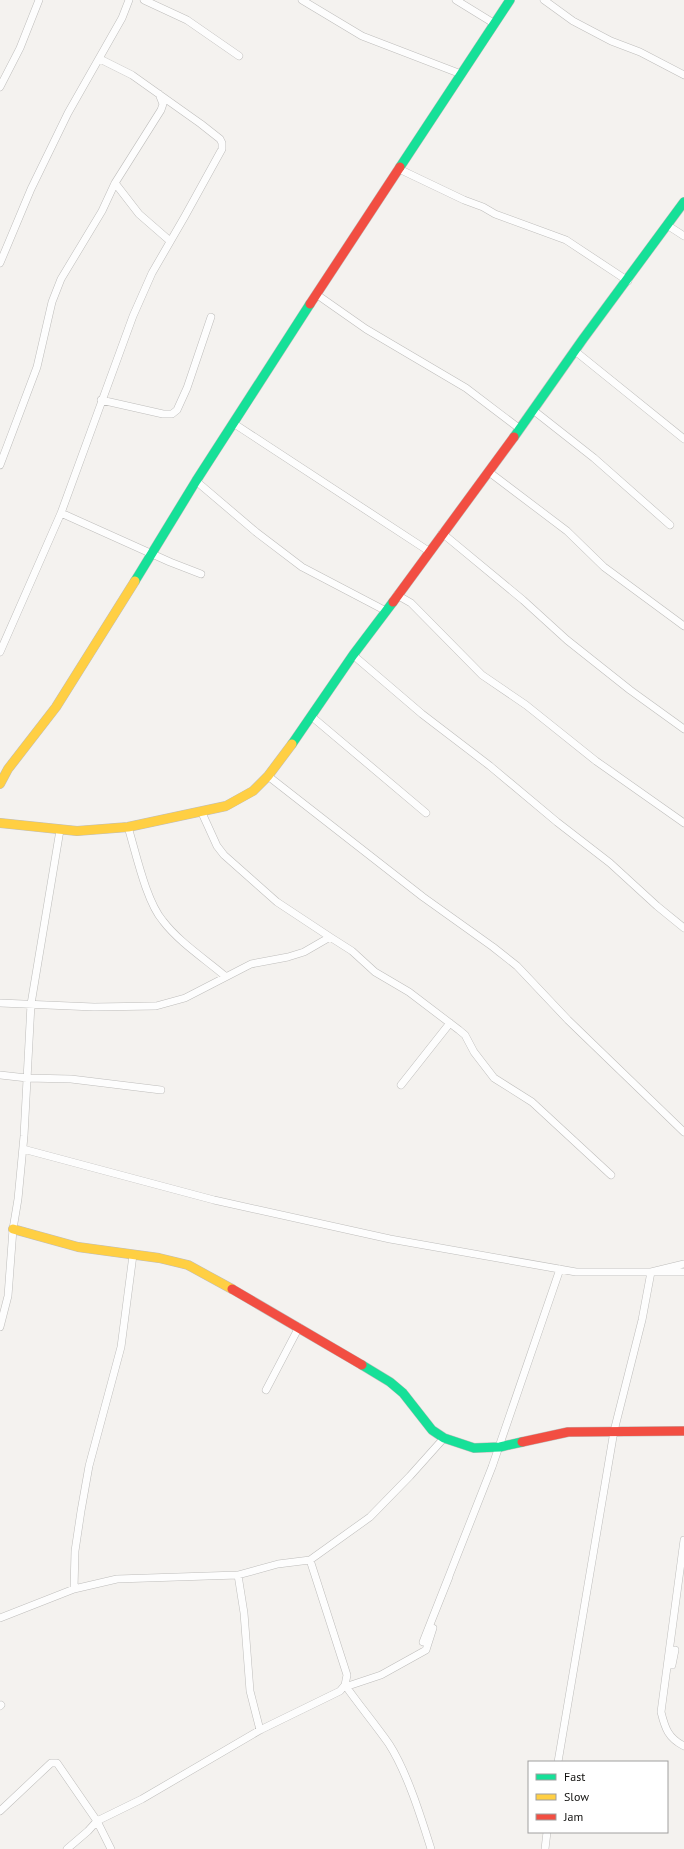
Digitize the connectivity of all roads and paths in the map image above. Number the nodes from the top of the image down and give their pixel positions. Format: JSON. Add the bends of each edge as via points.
{"nodes":[{"id":1,"x":39,"y":0,"type":"edge"},
{"id":2,"x":129,"y":0,"type":"edge"},
{"id":3,"x":144,"y":0,"type":"edge"},
{"id":4,"x":302,"y":0,"type":"edge"},
{"id":5,"x":456,"y":0,"type":"edge"},
{"id":6,"x":510,"y":0,"type":"edge"},
{"id":7,"x":544,"y":0,"type":"edge"},
{"id":8,"x":495,"y":24,"type":"junction"},
{"id":9,"x":239,"y":56,"type":"dead end"},
{"id":10,"x":100,"y":59,"type":"junction"},
{"id":11,"x":461,"y":74,"type":"junction"},
{"id":12,"x":684,"y":75,"type":"edge"},
{"id":13,"x":0,"y":87,"type":"edge"},
{"id":14,"x":159,"y":94,"type":"junction"},
{"id":15,"x":399,"y":170,"type":"junction"},
{"id":16,"x":115,"y":183,"type":"junction"},
{"id":17,"x":684,"y":202,"type":"edge"},
{"id":18,"x":667,"y":225,"type":"junction"},
{"id":19,"x":684,"y":236,"type":"edge"},
{"id":20,"x":170,"y":241,"type":"dead end"},
{"id":21,"x":0,"y":263,"type":"edge"},
{"id":22,"x":628,"y":281,"type":"dead end"},
{"id":23,"x":316,"y":294,"type":"junction"},
{"id":24,"x":211,"y":317,"type":"dead end"},
{"id":25,"x":575,"y":351,"type":"junction"},
{"id":26,"x":101,"y":400,"type":"junction"},
{"id":27,"x":533,"y":410,"type":"junction"},
{"id":28,"x":233,"y":423,"type":"junction"},
{"id":29,"x":520,"y":429,"type":"junction"},
{"id":30,"x":684,"y":439,"type":"edge"},
{"id":31,"x":0,"y":465,"type":"edge"},
{"id":32,"x":489,"y":472,"type":"junction"},
{"id":33,"x":196,"y":481,"type":"junction"},
{"id":34,"x":61,"y":513,"type":"junction"},
{"id":35,"x":670,"y":525,"type":"dead end"},
{"id":36,"x":442,"y":533,"type":"junction"},
{"id":37,"x":430,"y":552,"type":"junction"},
{"id":38,"x":151,"y":553,"type":"junction"},
{"id":39,"x":201,"y":574,"type":"dead end"},
{"id":40,"x":397,"y":595,"type":"junction"},
{"id":41,"x":386,"y":611,"type":"junction"},
{"id":42,"x":684,"y":626,"type":"edge"},
{"id":43,"x":0,"y":652,"type":"edge"},
{"id":44,"x":353,"y":655,"type":"junction"},
{"id":45,"x":311,"y":716,"type":"junction"},
{"id":46,"x":684,"y":729,"type":"edge"},
{"id":47,"x":268,"y":776,"type":"junction"},
{"id":48,"x":0,"y":784,"type":"edge"},
{"id":49,"x":202,"y":812,"type":"junction"},
{"id":50,"x":426,"y":813,"type":"dead end"},
{"id":51,"x":0,"y":823,"type":"edge"},
{"id":52,"x":684,"y":823,"type":"edge"},
{"id":53,"x":128,"y":827,"type":"junction"},
{"id":54,"x":60,"y":830,"type":"junction"},
{"id":55,"x":684,"y":928,"type":"edge"},
{"id":56,"x":330,"y":937,"type":"junction"},
{"id":57,"x":225,"y":976,"type":"junction"},
{"id":58,"x":0,"y":1003,"type":"edge"},
{"id":59,"x":31,"y":1004,"type":"junction"},
{"id":60,"x":450,"y":1022,"type":"junction"},
{"id":61,"x":0,"y":1075,"type":"edge"},
{"id":62,"x":401,"y":1085,"type":"dead end"},
{"id":63,"x":161,"y":1090,"type":"dead end"},
{"id":64,"x":684,"y":1132,"type":"edge"},
{"id":65,"x":23,"y":1149,"type":"junction"},
{"id":66,"x":611,"y":1175,"type":"dead end"},
{"id":67,"x":13,"y":1230,"type":"junction"},
{"id":68,"x":133,"y":1255,"type":"junction"},
{"id":69,"x":684,"y":1264,"type":"edge"},
{"id":70,"x":560,"y":1269,"type":"junction"},
{"id":71,"x":684,"y":1272,"type":"edge"},
{"id":72,"x":0,"y":1327,"type":"edge"},
{"id":73,"x":299,"y":1328,"type":"junction"},
{"id":74,"x":266,"y":1390,"type":"dead end"},
{"id":75,"x":684,"y":1430,"type":"edge"},
{"id":76,"x":614,"y":1431,"type":"junction"},
{"id":77,"x":444,"y":1438,"type":"junction"},
{"id":78,"x":500,"y":1447,"type":"junction"},
{"id":79,"x":684,"y":1540,"type":"edge"},
{"id":80,"x":310,"y":1560,"type":"junction"},
{"id":81,"x":238,"y":1575,"type":"junction"},
{"id":82,"x":449,"y":1577,"type":"dead end"},
{"id":83,"x":74,"y":1589,"type":"junction"},
{"id":84,"x":0,"y":1618,"type":"edge"},
{"id":85,"x":423,"y":1642,"type":"junction"},
{"id":86,"x":675,"y":1650,"type":"dead end"},
{"id":87,"x":345,"y":1686,"type":"junction"},
{"id":88,"x":661,"y":1712,"type":"junction"},
{"id":89,"x":260,"y":1730,"type":"junction"},
{"id":90,"x":684,"y":1746,"type":"edge"},
{"id":91,"x":558,"y":1761,"type":"edge"},
{"id":92,"x":0,"y":1811,"type":"edge"},
{"id":93,"x":98,"y":1821,"type":"junction"},
{"id":94,"x":547,"y":1833,"type":"edge"},
{"id":95,"x":67,"y":1849,"type":"edge"},
{"id":96,"x":111,"y":1849,"type":"edge"},
{"id":97,"x":430,"y":1849,"type":"edge"},
{"id":98,"x":544,"y":1849,"type":"edge"}],
"edges":[{"from":1,"to":13,"type":"street","via":[[20,48]]},
{"from":2,"to":10,"type":"street"},
{"from":3,"to":9,"type":"street","via":[[187,20]]},
{"from":4,"to":11,"type":"street","via":[[362,36]]},
{"from":5,"to":8,"type":"street"},
{"from":6,"to":8,"type":"street"},
{"from":7,"to":12,"type":"street","via":[[573,21]]},
{"from":8,"to":11,"type":"street"},
{"from":10,"to":14,"type":"street","via":[[132,75]]},
{"from":10,"to":21,"type":"street","via":[[68,113],[31,189]]},
{"from":11,"to":15,"type":"street"},
{"from":14,"to":16,"type":"street","via":[[163,104],[161,110]]},
{"from":14,"to":26,"type":"street","via":[[213,132],[222,143],[222,149],[152,273]]},
{"from":15,"to":22,"type":"street","via":[[495,214],[566,240]]},
{"from":15,"to":23,"type":"street"},
{"from":16,"to":20,"type":"street","via":[[139,214]]},
{"from":16,"to":31,"type":"street","via":[[102,211],[59,284],[52,302],[37,366]]},
{"from":17,"to":18,"type":"street"},
{"from":18,"to":19,"type":"street"},
{"from":18,"to":25,"type":"street"},
{"from":23,"to":28,"type":"street"},
{"from":23,"to":29,"type":"street","via":[[366,329],[466,388]]},
{"from":24,"to":26,"type":"street","via":[[187,388],[177,410],[172,414]]},
{"from":25,"to":27,"type":"street"},
{"from":25,"to":30,"type":"street"},
{"from":26,"to":34,"type":"street"},
{"from":27,"to":29,"type":"street"},
{"from":27,"to":35,"type":"street","via":[[594,458]]},
{"from":28,"to":33,"type":"street"},
{"from":28,"to":37,"type":"street"},
{"from":29,"to":32,"type":"street"},
{"from":32,"to":36,"type":"street"},
{"from":32,"to":42,"type":"street","via":[[567,531],[604,567]]},
{"from":33,"to":38,"type":"street"},
{"from":33,"to":41,"type":"street","via":[[302,567]]},
{"from":34,"to":38,"type":"street"},
{"from":34,"to":43,"type":"street"},
{"from":36,"to":37,"type":"street"},
{"from":36,"to":46,"type":"street","via":[[567,640]]},
{"from":37,"to":40,"type":"street"},
{"from":38,"to":39,"type":"street"},
{"from":38,"to":48,"type":"street","via":[[69,688],[8,769]]},
{"from":40,"to":41,"type":"street"},
{"from":40,"to":52,"type":"street","via":[[411,603],[482,674],[526,705],[596,761]]},
{"from":41,"to":44,"type":"street"},
{"from":44,"to":45,"type":"street"},
{"from":44,"to":55,"type":"street","via":[[422,714],[610,863]]},
{"from":45,"to":47,"type":"street"},
{"from":45,"to":50,"type":"street"},
{"from":47,"to":49,"type":"street","via":[[253,791],[238,800]]},
{"from":47,"to":64,"type":"street","via":[[516,966]]},
{"from":49,"to":53,"type":"street"},
{"from":49,"to":56,"type":"street","via":[[217,846],[224,855],[277,902]]},
{"from":51,"to":54,"type":"street"},
{"from":53,"to":54,"type":"street","via":[[94,831]]},
{"from":53,"to":57,"type":"street","via":[[151,903],[162,921]]},
{"from":54,"to":59,"type":"street"},
{"from":56,"to":57,"type":"street","via":[[304,952],[251,964]]},
{"from":56,"to":60,"type":"street","via":[[352,951],[375,972],[409,992]]},
{"from":57,"to":59,"type":"street","via":[[185,998],[156,1006]]},
{"from":58,"to":59,"type":"street"},
{"from":59,"to":65,"type":"street"},
{"from":60,"to":62,"type":"street"},
{"from":60,"to":66,"type":"street","via":[[464,1035],[494,1078],[532,1102]]},
{"from":61,"to":63,"type":"street","via":[[71,1079]]},
{"from":65,"to":67,"type":"street"},
{"from":65,"to":70,"type":"street","via":[[214,1200],[390,1239]]},
{"from":67,"to":68,"type":"street","via":[[78,1247]]},
{"from":67,"to":72,"type":"street","via":[[8,1296]]},
{"from":68,"to":73,"type":"street","via":[[188,1265]]},
{"from":68,"to":83,"type":"street","via":[[121,1347],[89,1466],[81,1511],[75,1551]]},
{"from":69,"to":76,"type":"street","via":[[651,1272],[642,1320]]},
{"from":70,"to":71,"type":"street","via":[[576,1272]]},
{"from":70,"to":78,"type":"street"},
{"from":73,"to":74,"type":"street"},
{"from":73,"to":77,"type":"street","via":[[390,1382],[403,1393],[432,1430]]},
{"from":75,"to":76,"type":"street"},
{"from":76,"to":78,"type":"street","via":[[568,1432]]},
{"from":76,"to":91,"type":"street"},
{"from":77,"to":78,"type":"street","via":[[474,1448]]},
{"from":77,"to":80,"type":"street","via":[[370,1517]]},
{"from":78,"to":85,"type":"street"},
{"from":79,"to":88,"type":"street"},
{"from":80,"to":81,"type":"street","via":[[278,1564]]},
{"from":80,"to":87,"type":"street","via":[[346,1675]]},
{"from":81,"to":83,"type":"street","via":[[117,1579]]},
{"from":81,"to":89,"type":"street","via":[[244,1613],[250,1691]]},
{"from":82,"to":85,"type":"street"},
{"from":83,"to":84,"type":"street"},
{"from":85,"to":87,"type":"street","via":[[443,1596],[426,1650],[381,1675]]},
{"from":86,"to":88,"type":"street"},
{"from":87,"to":89,"type":"street","via":[[340,1691]]},
{"from":87,"to":97,"type":"street","via":[[389,1745],[418,1809]]},
{"from":88,"to":90,"type":"street","via":[[665,1730]]},
{"from":89,"to":93,"type":"street","via":[[142,1799]]},
{"from":92,"to":93,"type":"street","via":[[51,1763],[57,1763]]},
{"from":93,"to":95,"type":"street"},
{"from":93,"to":96,"type":"street"},
{"from":94,"to":98,"type":"street"}]}
